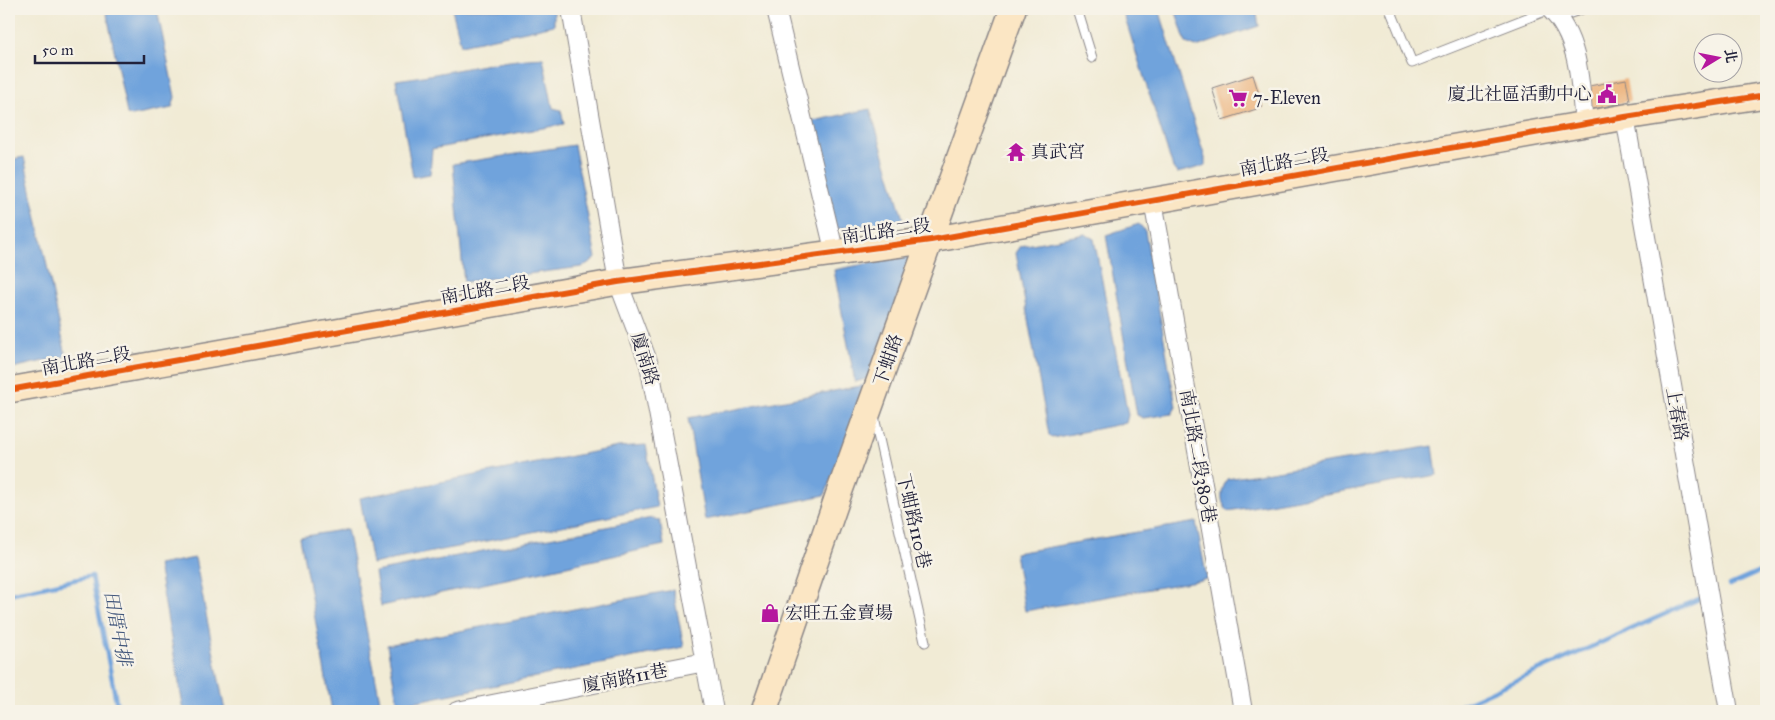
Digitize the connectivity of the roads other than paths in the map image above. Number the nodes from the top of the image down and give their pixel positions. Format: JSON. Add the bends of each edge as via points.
{"nodes":[{"id":1,"x":571,"y":9,"type":"edge"},
{"id":2,"x":776,"y":9,"type":"edge"},
{"id":3,"x":1014,"y":9,"type":"edge"},
{"id":4,"x":1077,"y":9,"type":"edge"},
{"id":5,"x":1390,"y":9,"type":"edge"},
{"id":6,"x":1582,"y":9,"type":"edge"},
{"id":7,"x":1553,"y":12,"type":"edge"},
{"id":8,"x":1092,"y":58,"type":"dead end"},
{"id":9,"x":1766,"y":95,"type":"edge"},
{"id":10,"x":1624,"y":117,"type":"junction"},
{"id":11,"x":1584,"y":124,"type":"junction"},
{"id":12,"x":1153,"y":201,"type":"junction"},
{"id":13,"x":931,"y":240,"type":"junction"},
{"id":14,"x":835,"y":254,"type":"junction"},
{"id":15,"x":618,"y":282,"type":"junction"},
{"id":16,"x":9,"y":390,"type":"edge"},
{"id":17,"x":871,"y":407,"type":"junction"},
{"id":18,"x":925,"y":642,"type":"dead end"},
{"id":19,"x":705,"y":662,"type":"junction"},
{"id":20,"x":457,"y":711,"type":"edge"},
{"id":21,"x":714,"y":711,"type":"edge"},
{"id":22,"x":764,"y":711,"type":"edge"},
{"id":23,"x":1244,"y":711,"type":"edge"},
{"id":24,"x":1729,"y":711,"type":"edge"}],
"edges":[{"from":1,"to":15,"type":"street","name":"廈南路"},
{"from":2,"to":14,"type":"street"},
{"from":3,"to":13,"type":"street","name":"下蚶路"},
{"from":4,"to":8,"type":"lane"},
{"from":5,"to":7,"type":"lane","via":[[1412,63]]},
{"from":6,"to":7,"type":"lane"},
{"from":7,"to":11,"type":"street","via":[[1571,38],[1580,80]]},
{"from":9,"to":10,"type":"street","name":"南北路二段"},
{"from":10,"to":11,"type":"street","name":"南北路二段"},
{"from":10,"to":24,"type":"street","name":"上春路"},
{"from":11,"to":12,"type":"street","name":"南北路二段"},
{"from":12,"to":13,"type":"street","name":"南北路二段"},
{"from":12,"to":23,"type":"street","name":"南北路二段380巷"},
{"from":13,"to":14,"type":"street","name":"南北路二段"},
{"from":13,"to":17,"type":"street","name":"下蚶路"},
{"from":14,"to":15,"type":"street","name":"南北路二段"},
{"from":15,"to":16,"type":"street","name":"南北路二段"},
{"from":15,"to":19,"type":"street","name":"廈南路","via":[[649,364]]},
{"from":17,"to":18,"type":"lane","name":"下蚶路110巷"},
{"from":17,"to":22,"type":"street","name":"下蚶路"},
{"from":19,"to":20,"type":"street","name":"廈南路11巷"},
{"from":19,"to":21,"type":"street","name":"廈南路"}]}
